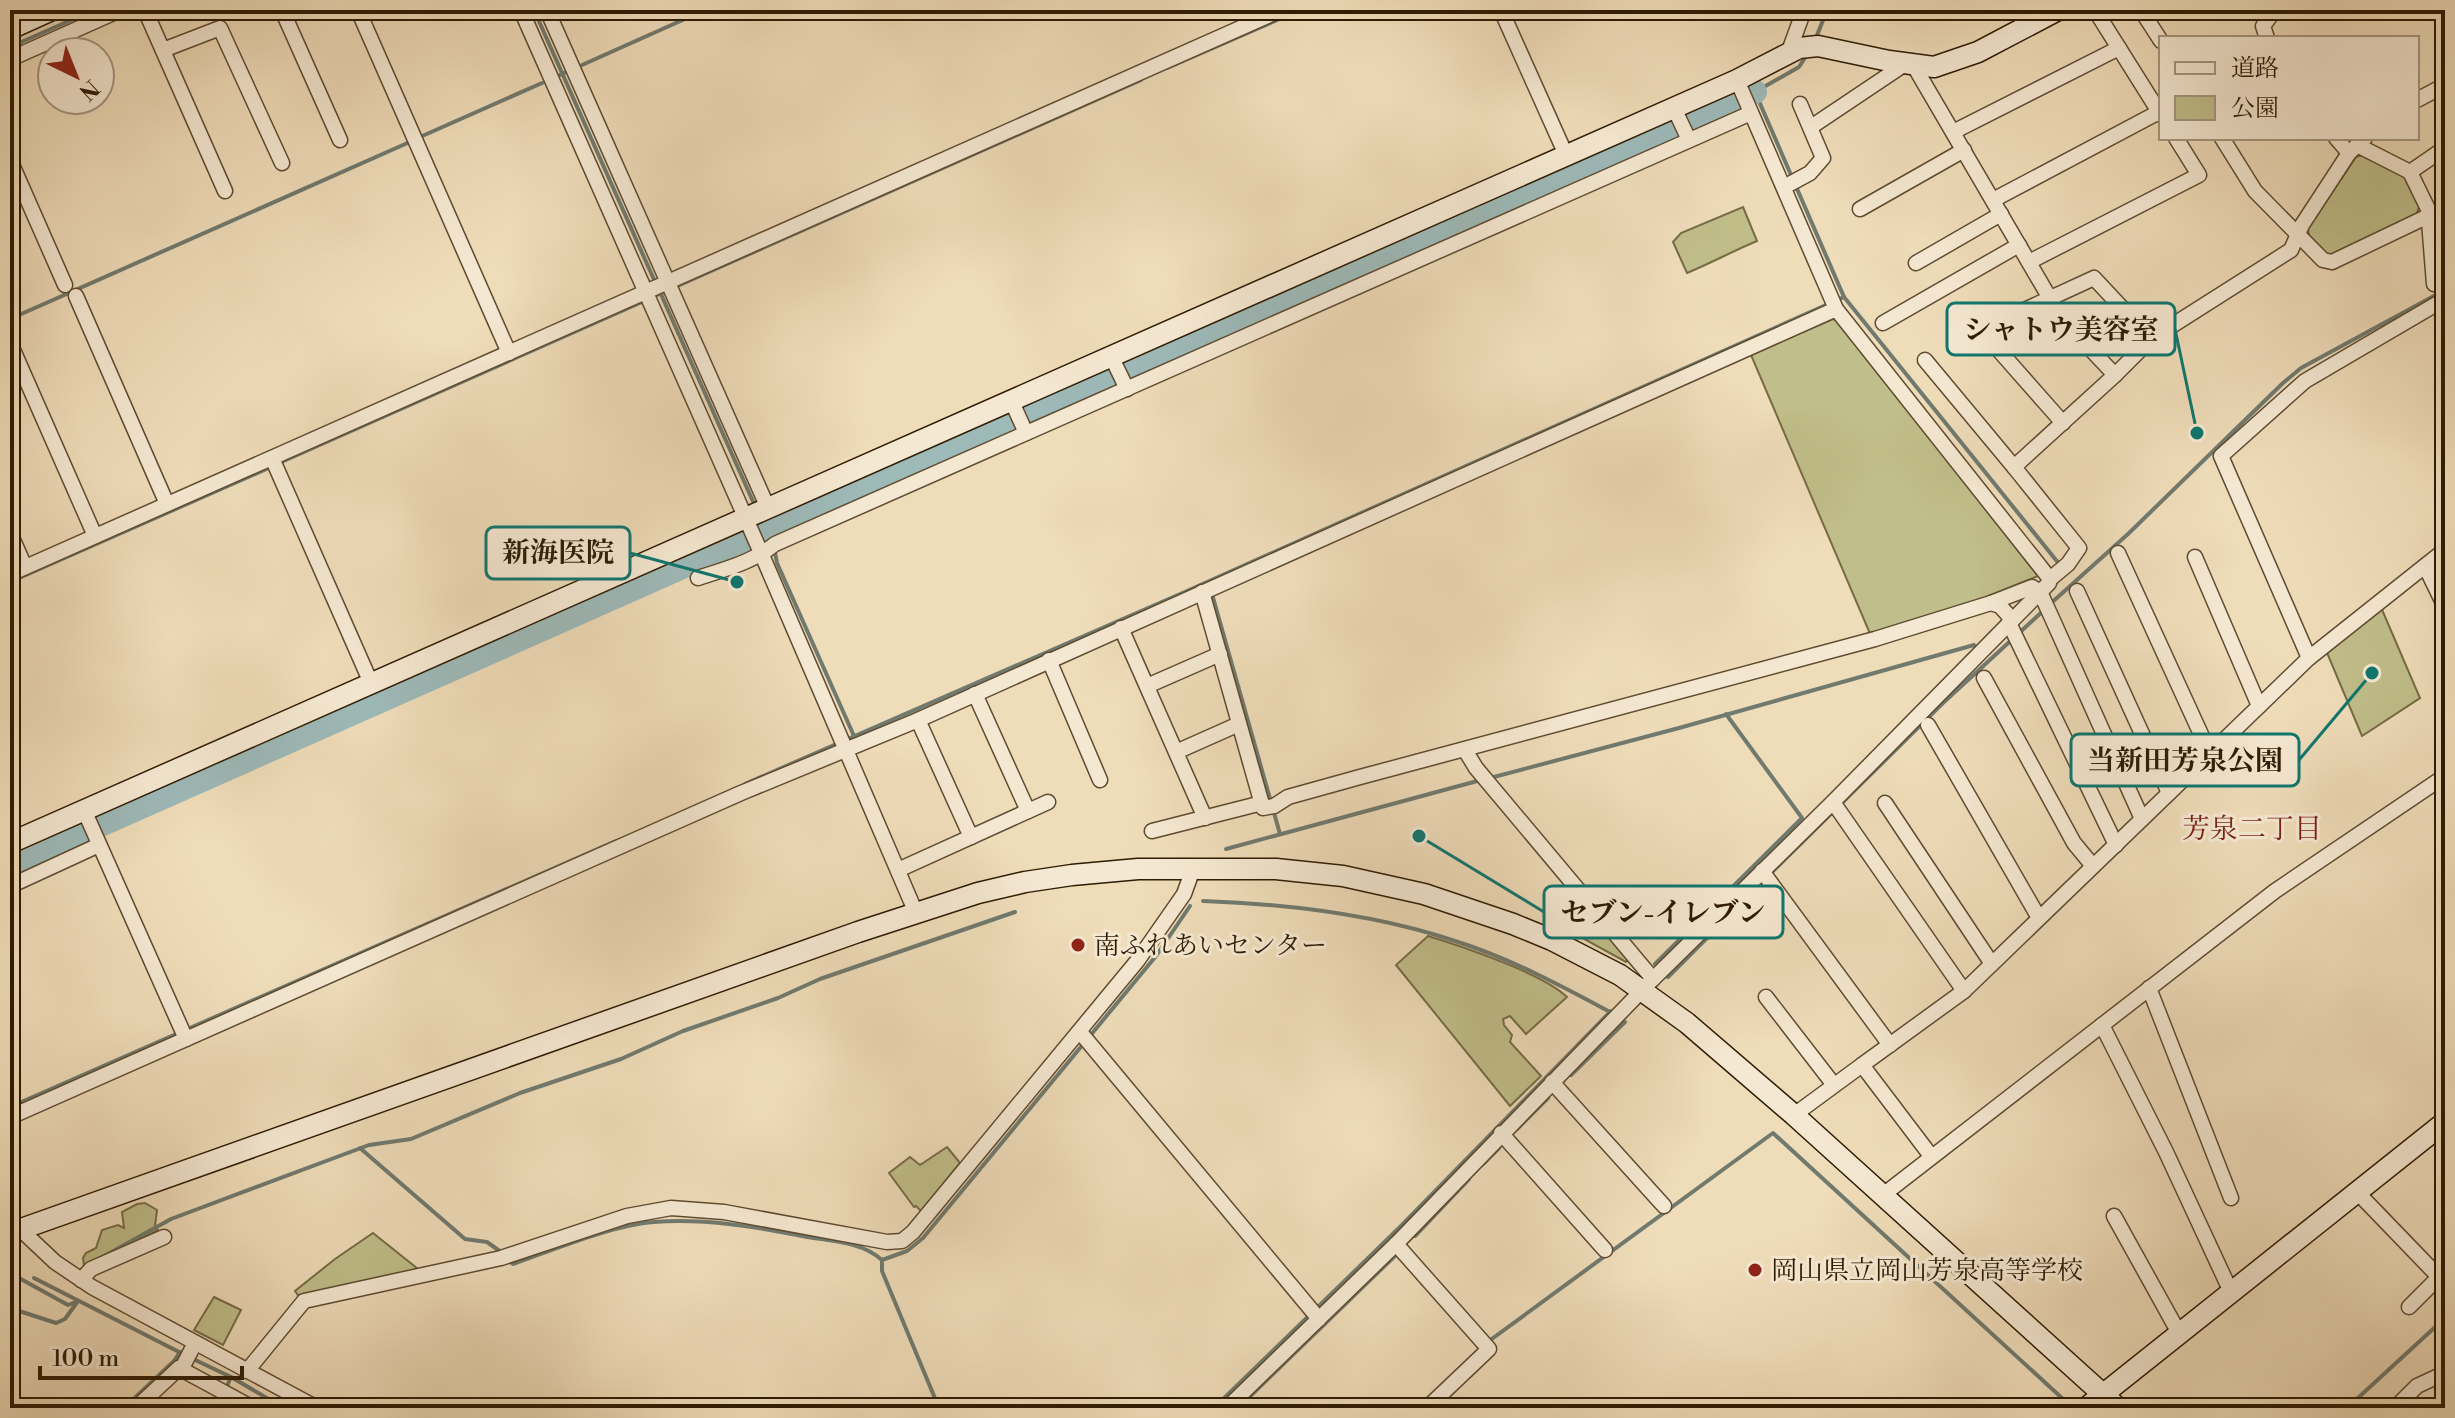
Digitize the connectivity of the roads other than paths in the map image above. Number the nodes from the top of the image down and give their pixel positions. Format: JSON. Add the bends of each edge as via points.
{"nodes":[{"id":1,"x":52,"y":10,"type":"edge"},
{"id":2,"x":120,"y":10,"type":"edge"},
{"id":3,"x":145,"y":10,"type":"edge"},
{"id":4,"x":282,"y":10,"type":"edge"},
{"id":5,"x":358,"y":10,"type":"edge"},
{"id":6,"x":521,"y":10,"type":"edge"},
{"id":7,"x":547,"y":10,"type":"edge"},
{"id":8,"x":1281,"y":10,"type":"edge"},
{"id":9,"x":1501,"y":10,"type":"edge"},
{"id":10,"x":1804,"y":10,"type":"edge"},
{"id":11,"x":2058,"y":10,"type":"edge"},
{"id":12,"x":2095,"y":10,"type":"edge"},
{"id":13,"x":2141,"y":10,"type":"edge"},
{"id":14,"x":2275,"y":10,"type":"edge"},
{"id":15,"x":10,"y":29,"type":"edge"},
{"id":16,"x":2266,"y":36,"type":"edge"},
{"id":17,"x":2159,"y":38,"type":"edge"},
{"id":18,"x":2119,"y":48,"type":"junction"},
{"id":19,"x":163,"y":50,"type":"junction"},
{"id":20,"x":1802,"y":50,"type":"junction"},
{"id":21,"x":10,"y":59,"type":"edge"},
{"id":22,"x":1910,"y":65,"type":"junction"},
{"id":23,"x":2445,"y":85,"type":"edge"},
{"id":24,"x":1744,"y":96,"type":"junction"},
{"id":25,"x":2419,"y":99,"type":"edge"},
{"id":26,"x":1800,"y":104,"type":"dead end"},
{"id":27,"x":2159,"y":111,"type":"edge"},
{"id":28,"x":1677,"y":113,"type":"junction"},
{"id":29,"x":2159,"y":114,"type":"edge"},
{"id":30,"x":1811,"y":127,"type":"junction"},
{"id":31,"x":1953,"y":132,"type":"junction"},
{"id":32,"x":1688,"y":138,"type":"junction"},
{"id":33,"x":340,"y":140,"type":"dead end"},
{"id":34,"x":2177,"y":140,"type":"edge"},
{"id":35,"x":2223,"y":140,"type":"edge"},
{"id":36,"x":2357,"y":145,"type":"edge"},
{"id":37,"x":2445,"y":148,"type":"edge"},
{"id":38,"x":1964,"y":150,"type":"junction"},
{"id":39,"x":1566,"y":155,"type":"junction"},
{"id":40,"x":10,"y":160,"type":"edge"},
{"id":41,"x":282,"y":163,"type":"dead end"},
{"id":42,"x":2410,"y":172,"type":"junction"},
{"id":43,"x":1790,"y":184,"type":"junction"},
{"id":44,"x":225,"y":191,"type":"dead end"},
{"id":45,"x":1993,"y":200,"type":"junction"},
{"id":46,"x":2445,"y":208,"type":"edge"},
{"id":47,"x":1860,"y":209,"type":"dead end"},
{"id":48,"x":2001,"y":214,"type":"junction"},
{"id":49,"x":2429,"y":216,"type":"junction"},
{"id":50,"x":2298,"y":235,"type":"junction"},
{"id":51,"x":2019,"y":245,"type":"junction"},
{"id":52,"x":2029,"y":262,"type":"junction"},
{"id":53,"x":1916,"y":263,"type":"dead end"},
{"id":54,"x":2434,"y":284,"type":"dead end"},
{"id":55,"x":662,"y":288,"type":"junction"},
{"id":56,"x":2051,"y":299,"type":"junction"},
{"id":57,"x":2445,"y":299,"type":"edge"},
{"id":58,"x":1834,"y":304,"type":"junction"},
{"id":59,"x":1883,"y":323,"type":"dead end"},
{"id":60,"x":2151,"y":339,"type":"junction"},
{"id":61,"x":10,"y":343,"type":"edge"},
{"id":62,"x":509,"y":353,"type":"junction"},
{"id":63,"x":1925,"y":360,"type":"dead end"},
{"id":64,"x":1114,"y":361,"type":"junction"},
{"id":65,"x":2115,"y":375,"type":"junction"},
{"id":66,"x":1126,"y":387,"type":"junction"},
{"id":67,"x":1014,"y":405,"type":"junction"},
{"id":68,"x":2063,"y":423,"type":"junction"},
{"id":69,"x":1025,"y":431,"type":"junction"},
{"id":70,"x":274,"y":462,"type":"junction"},
{"id":71,"x":2014,"y":467,"type":"junction"},
{"id":72,"x":167,"y":504,"type":"junction"},
{"id":73,"x":768,"y":508,"type":"junction"},
{"id":74,"x":747,"y":523,"type":"junction"},
{"id":75,"x":10,"y":533,"type":"edge"},
{"id":76,"x":95,"y":536,"type":"junction"},
{"id":77,"x":2445,"y":550,"type":"edge"},
{"id":78,"x":760,"y":551,"type":"junction"},
{"id":79,"x":2118,"y":553,"type":"dead end"},
{"id":80,"x":2195,"y":557,"type":"dead end"},
{"id":81,"x":2425,"y":566,"type":"junction"},
{"id":82,"x":25,"y":567,"type":"junction"},
{"id":83,"x":2059,"y":571,"type":"junction"},
{"id":84,"x":10,"y":574,"type":"edge"},
{"id":85,"x":698,"y":578,"type":"dead end"},
{"id":86,"x":1208,"y":590,"type":"junction"},
{"id":87,"x":2077,"y":591,"type":"dead end"},
{"id":88,"x":2044,"y":601,"type":"junction"},
{"id":89,"x":1991,"y":603,"type":"junction"},
{"id":90,"x":2445,"y":607,"type":"edge"},
{"id":91,"x":1121,"y":628,"type":"junction"},
{"id":92,"x":2014,"y":631,"type":"junction"},
{"id":93,"x":1220,"y":654,"type":"junction"},
{"id":94,"x":2309,"y":658,"type":"junction"},
{"id":95,"x":1049,"y":660,"type":"junction"},
{"id":96,"x":1984,"y":678,"type":"dead end"},
{"id":97,"x":371,"y":683,"type":"junction"},
{"id":98,"x":1147,"y":686,"type":"junction"},
{"id":99,"x":975,"y":694,"type":"junction"},
{"id":100,"x":2259,"y":706,"type":"junction"},
{"id":101,"x":918,"y":720,"type":"junction"},
{"id":102,"x":1239,"y":724,"type":"junction"},
{"id":103,"x":1928,"y":725,"type":"dead end"},
{"id":104,"x":843,"y":743,"type":"junction"},
{"id":105,"x":1465,"y":750,"type":"junction"},
{"id":106,"x":1176,"y":752,"type":"junction"},
{"id":107,"x":2210,"y":754,"type":"junction"},
{"id":108,"x":2445,"y":776,"type":"edge"},
{"id":109,"x":1100,"y":780,"type":"dead end"},
{"id":110,"x":2169,"y":793,"type":"junction"},
{"id":111,"x":1048,"y":802,"type":"dead end"},
{"id":112,"x":1885,"y":803,"type":"dead end"},
{"id":113,"x":1268,"y":805,"type":"junction"},
{"id":114,"x":1836,"y":807,"type":"junction"},
{"id":115,"x":1028,"y":811,"type":"junction"},
{"id":116,"x":1205,"y":818,"type":"junction"},
{"id":117,"x":2142,"y":819,"type":"junction"},
{"id":118,"x":92,"y":828,"type":"junction"},
{"id":119,"x":1152,"y":831,"type":"dead end"},
{"id":120,"x":971,"y":837,"type":"junction"},
{"id":121,"x":10,"y":843,"type":"edge"},
{"id":122,"x":2116,"y":845,"type":"junction"},
{"id":123,"x":2093,"y":866,"type":"junction"},
{"id":124,"x":1193,"y":869,"type":"junction"},
{"id":125,"x":898,"y":870,"type":"junction"},
{"id":126,"x":1766,"y":876,"type":"junction"},
{"id":127,"x":10,"y":886,"type":"edge"},
{"id":128,"x":916,"y":913,"type":"junction"},
{"id":129,"x":2039,"y":918,"type":"junction"},
{"id":130,"x":1992,"y":964,"type":"junction"},
{"id":131,"x":1648,"y":985,"type":"junction"},
{"id":132,"x":2149,"y":988,"type":"junction"},
{"id":133,"x":1964,"y":991,"type":"junction"},
{"id":134,"x":1766,"y":997,"type":"dead end"},
{"id":135,"x":2102,"y":1025,"type":"junction"},
{"id":136,"x":183,"y":1034,"type":"junction"},
{"id":137,"x":1085,"y":1036,"type":"junction"},
{"id":138,"x":1890,"y":1045,"type":"junction"},
{"id":139,"x":1862,"y":1065,"type":"junction"},
{"id":140,"x":1552,"y":1082,"type":"junction"},
{"id":141,"x":1834,"y":1085,"type":"junction"},
{"id":142,"x":1794,"y":1115,"type":"junction"},
{"id":143,"x":10,"y":1117,"type":"edge"},
{"id":144,"x":2445,"y":1122,"type":"edge"},
{"id":145,"x":1501,"y":1133,"type":"junction"},
{"id":146,"x":1931,"y":1156,"type":"junction"},
{"id":147,"x":2357,"y":1192,"type":"junction"},
{"id":148,"x":1883,"y":1195,"type":"junction"},
{"id":149,"x":2231,"y":1198,"type":"dead end"},
{"id":150,"x":1664,"y":1206,"type":"dead end"},
{"id":151,"x":2114,"y":1216,"type":"dead end"},
{"id":152,"x":13,"y":1227,"type":"edge"},
{"id":153,"x":164,"y":1237,"type":"dead end"},
{"id":154,"x":1396,"y":1244,"type":"junction"},
{"id":155,"x":1605,"y":1250,"type":"dead end"},
{"id":156,"x":81,"y":1280,"type":"junction"},
{"id":157,"x":2231,"y":1292,"type":"junction"},
{"id":158,"x":2409,"y":1307,"type":"dead end"},
{"id":159,"x":1315,"y":1314,"type":"junction"},
{"id":160,"x":2179,"y":1333,"type":"junction"},
{"id":161,"x":194,"y":1346,"type":"junction"},
{"id":162,"x":182,"y":1368,"type":"junction"},
{"id":163,"x":247,"y":1371,"type":"junction"},
{"id":164,"x":2445,"y":1373,"type":"edge"},
{"id":165,"x":2110,"y":1401,"type":"edge"},
{"id":166,"x":136,"y":1408,"type":"edge"},
{"id":167,"x":253,"y":1408,"type":"edge"},
{"id":168,"x":317,"y":1408,"type":"edge"},
{"id":169,"x":1227,"y":1408,"type":"edge"},
{"id":170,"x":1427,"y":1408,"type":"edge"},
{"id":171,"x":2086,"y":1408,"type":"edge"},
{"id":172,"x":2395,"y":1408,"type":"edge"}],
"edges":[{"from":1,"to":15,"type":"street"},
{"from":2,"to":21,"type":"street"},
{"from":3,"to":19,"type":"street"},
{"from":4,"to":33,"type":"street"},
{"from":5,"to":62,"type":"street"},
{"from":6,"to":55,"type":"street"},
{"from":7,"to":55,"type":"street"},
{"from":8,"to":55,"type":"street"},
{"from":9,"to":39,"type":"street"},
{"from":10,"to":20,"type":"street"},
{"from":11,"to":22,"type":"street","via":[[1978,52],[1934,67]]},
{"from":12,"to":18,"type":"street"},
{"from":13,"to":17,"type":"street"},
{"from":14,"to":16,"type":"street","via":[[2263,26]]},
{"from":18,"to":27,"type":"street"},
{"from":18,"to":31,"type":"street"},
{"from":19,"to":41,"type":"street","via":[[220,28]]},
{"from":19,"to":44,"type":"street"},
{"from":20,"to":22,"type":"street"},
{"from":20,"to":24,"type":"street"},
{"from":22,"to":30,"type":"street"},
{"from":22,"to":31,"type":"street"},
{"from":23,"to":25,"type":"street"},
{"from":24,"to":28,"type":"street"},
{"from":24,"to":32,"type":"street"},
{"from":24,"to":43,"type":"street"},
{"from":26,"to":30,"type":"street"},
{"from":28,"to":32,"type":"street"},
{"from":28,"to":39,"type":"street"},
{"from":29,"to":45,"type":"street"},
{"from":30,"to":43,"type":"street","via":[[1823,158]]},
{"from":31,"to":38,"type":"street"},
{"from":32,"to":66,"type":"street"},
{"from":34,"to":52,"type":"street","via":[[2199,175]]},
{"from":35,"to":50,"type":"street","via":[[2255,191]]},
{"from":36,"to":42,"type":"street"},
{"from":36,"to":50,"type":"street"},
{"from":37,"to":42,"type":"street"},
{"from":38,"to":45,"type":"street"},
{"from":38,"to":47,"type":"street"},
{"from":39,"to":64,"type":"street"},
{"from":40,"to":72,"type":"street"},
{"from":42,"to":49,"type":"street"},
{"from":43,"to":58,"type":"street"},
{"from":45,"to":48,"type":"street"},
{"from":46,"to":49,"type":"street"},
{"from":48,"to":51,"type":"street"},
{"from":48,"to":53,"type":"street"},
{"from":49,"to":50,"type":"street","via":[[2332,262],[2323,260]]},
{"from":49,"to":54,"type":"street"},
{"from":50,"to":60,"type":"street","via":[[2291,250]]},
{"from":51,"to":52,"type":"street"},
{"from":51,"to":59,"type":"street"},
{"from":52,"to":56,"type":"street"},
{"from":55,"to":62,"type":"street"},
{"from":55,"to":73,"type":"street"},
{"from":55,"to":74,"type":"street"},
{"from":56,"to":60,"type":"street","via":[[2094,278]]},
{"from":56,"to":65,"type":"street","via":[[2062,319]]},
{"from":56,"to":68,"type":"street","via":[[1981,330]]},
{"from":57,"to":94,"type":"street","via":[[2305,381],[2221,456]]},
{"from":58,"to":83,"type":"street"},
{"from":58,"to":86,"type":"street"},
{"from":60,"to":65,"type":"street"},
{"from":61,"to":76,"type":"street"},
{"from":62,"to":70,"type":"street"},
{"from":63,"to":71,"type":"street"},
{"from":64,"to":66,"type":"street"},
{"from":64,"to":67,"type":"street"},
{"from":65,"to":68,"type":"street"},
{"from":66,"to":69,"type":"street"},
{"from":67,"to":69,"type":"street"},
{"from":67,"to":73,"type":"street"},
{"from":68,"to":71,"type":"street"},
{"from":69,"to":78,"type":"street"},
{"from":70,"to":72,"type":"street"},
{"from":70,"to":97,"type":"street"},
{"from":71,"to":83,"type":"street","via":[[2079,548]]},
{"from":72,"to":76,"type":"street"},
{"from":73,"to":74,"type":"street"},
{"from":74,"to":78,"type":"street"},
{"from":74,"to":97,"type":"street"},
{"from":75,"to":82,"type":"street"},
{"from":76,"to":82,"type":"street"},
{"from":77,"to":81,"type":"street"},
{"from":78,"to":85,"type":"street"},
{"from":78,"to":104,"type":"street"},
{"from":79,"to":107,"type":"street"},
{"from":80,"to":100,"type":"street"},
{"from":81,"to":90,"type":"street"},
{"from":81,"to":94,"type":"street"},
{"from":82,"to":84,"type":"street"},
{"from":83,"to":88,"type":"street"},
{"from":86,"to":91,"type":"street"},
{"from":86,"to":93,"type":"street"},
{"from":87,"to":110,"type":"street"},
{"from":88,"to":89,"type":"street","via":[[2032,587]]},
{"from":88,"to":92,"type":"street"},
{"from":88,"to":117,"type":"street"},
{"from":89,"to":92,"type":"street","via":[[2006,611]]},
{"from":89,"to":105,"type":"street"},
{"from":91,"to":95,"type":"street"},
{"from":91,"to":98,"type":"street"},
{"from":92,"to":114,"type":"street"},
{"from":92,"to":122,"type":"street"},
{"from":93,"to":98,"type":"street"},
{"from":93,"to":102,"type":"street"},
{"from":94,"to":100,"type":"street"},
{"from":95,"to":99,"type":"street"},
{"from":95,"to":109,"type":"street"},
{"from":96,"to":123,"type":"street","via":[[2074,843]]},
{"from":97,"to":118,"type":"street"},
{"from":98,"to":106,"type":"street"},
{"from":99,"to":101,"type":"street"},
{"from":99,"to":115,"type":"street"},
{"from":100,"to":107,"type":"street"},
{"from":101,"to":104,"type":"street"},
{"from":101,"to":120,"type":"street"},
{"from":102,"to":106,"type":"street"},
{"from":102,"to":113,"type":"street"},
{"from":103,"to":129,"type":"street"},
{"from":104,"to":125,"type":"street"},
{"from":104,"to":136,"type":"street","via":[[727,799]]},
{"from":105,"to":113,"type":"street"},
{"from":105,"to":131,"type":"street"},
{"from":106,"to":116,"type":"street"},
{"from":107,"to":110,"type":"street"},
{"from":108,"to":132,"type":"street","via":[[2275,891]]},
{"from":110,"to":117,"type":"street"},
{"from":111,"to":115,"type":"street"},
{"from":112,"to":130,"type":"street"},
{"from":113,"to":116,"type":"street"},
{"from":114,"to":126,"type":"street"},
{"from":114,"to":133,"type":"street"},
{"from":115,"to":120,"type":"street"},
{"from":116,"to":119,"type":"street"},
{"from":117,"to":122,"type":"street"},
{"from":118,"to":121,"type":"street"},
{"from":118,"to":127,"type":"street"},
{"from":118,"to":136,"type":"street"},
{"from":120,"to":125,"type":"street"},
{"from":122,"to":123,"type":"street"},
{"from":123,"to":129,"type":"street"},
{"from":124,"to":128,"type":"street","via":[[1138,869],[1025,882]]},
{"from":124,"to":131,"type":"street","via":[[1343,876],[1424,894],[1552,940]]},
{"from":124,"to":137,"type":"street","via":[[1184,894]]},
{"from":125,"to":128,"type":"street"},
{"from":126,"to":131,"type":"street"},
{"from":126,"to":138,"type":"street"},
{"from":128,"to":152,"type":"street"},
{"from":129,"to":130,"type":"street"},
{"from":130,"to":133,"type":"street"},
{"from":131,"to":140,"type":"street"},
{"from":131,"to":142,"type":"street"},
{"from":132,"to":135,"type":"street"},
{"from":132,"to":149,"type":"street"},
{"from":133,"to":138,"type":"street"},
{"from":134,"to":141,"type":"street"},
{"from":135,"to":146,"type":"street"},
{"from":135,"to":157,"type":"street"},
{"from":136,"to":143,"type":"street"},
{"from":137,"to":159,"type":"street"},
{"from":137,"to":163,"type":"street","via":[[902,1241],[862,1239],[724,1212],[671,1208],[627,1216],[505,1257],[304,1301]]},
{"from":138,"to":139,"type":"street"},
{"from":139,"to":141,"type":"street"},
{"from":139,"to":146,"type":"street"},
{"from":140,"to":145,"type":"street"},
{"from":140,"to":150,"type":"street"},
{"from":141,"to":142,"type":"street"},
{"from":142,"to":148,"type":"street"},
{"from":144,"to":147,"type":"street"},
{"from":145,"to":154,"type":"street"},
{"from":145,"to":155,"type":"street"},
{"from":146,"to":148,"type":"street"},
{"from":147,"to":157,"type":"street"},
{"from":147,"to":158,"type":"street","via":[[2439,1277]]},
{"from":148,"to":165,"type":"street"},
{"from":151,"to":160,"type":"street"},
{"from":152,"to":156,"type":"street"},
{"from":153,"to":156,"type":"street","via":[[91,1269]]},
{"from":154,"to":159,"type":"street"},
{"from":154,"to":170,"type":"street","via":[[1489,1349]]},
{"from":156,"to":161,"type":"street"},
{"from":157,"to":160,"type":"street"},
{"from":159,"to":169,"type":"street"},
{"from":160,"to":165,"type":"street"},
{"from":161,"to":162,"type":"street"},
{"from":161,"to":163,"type":"street"},
{"from":162,"to":166,"type":"street"},
{"from":162,"to":167,"type":"street"},
{"from":163,"to":168,"type":"street"},
{"from":164,"to":172,"type":"street","via":[[2417,1386]]},
{"from":165,"to":171,"type":"street"}]}
